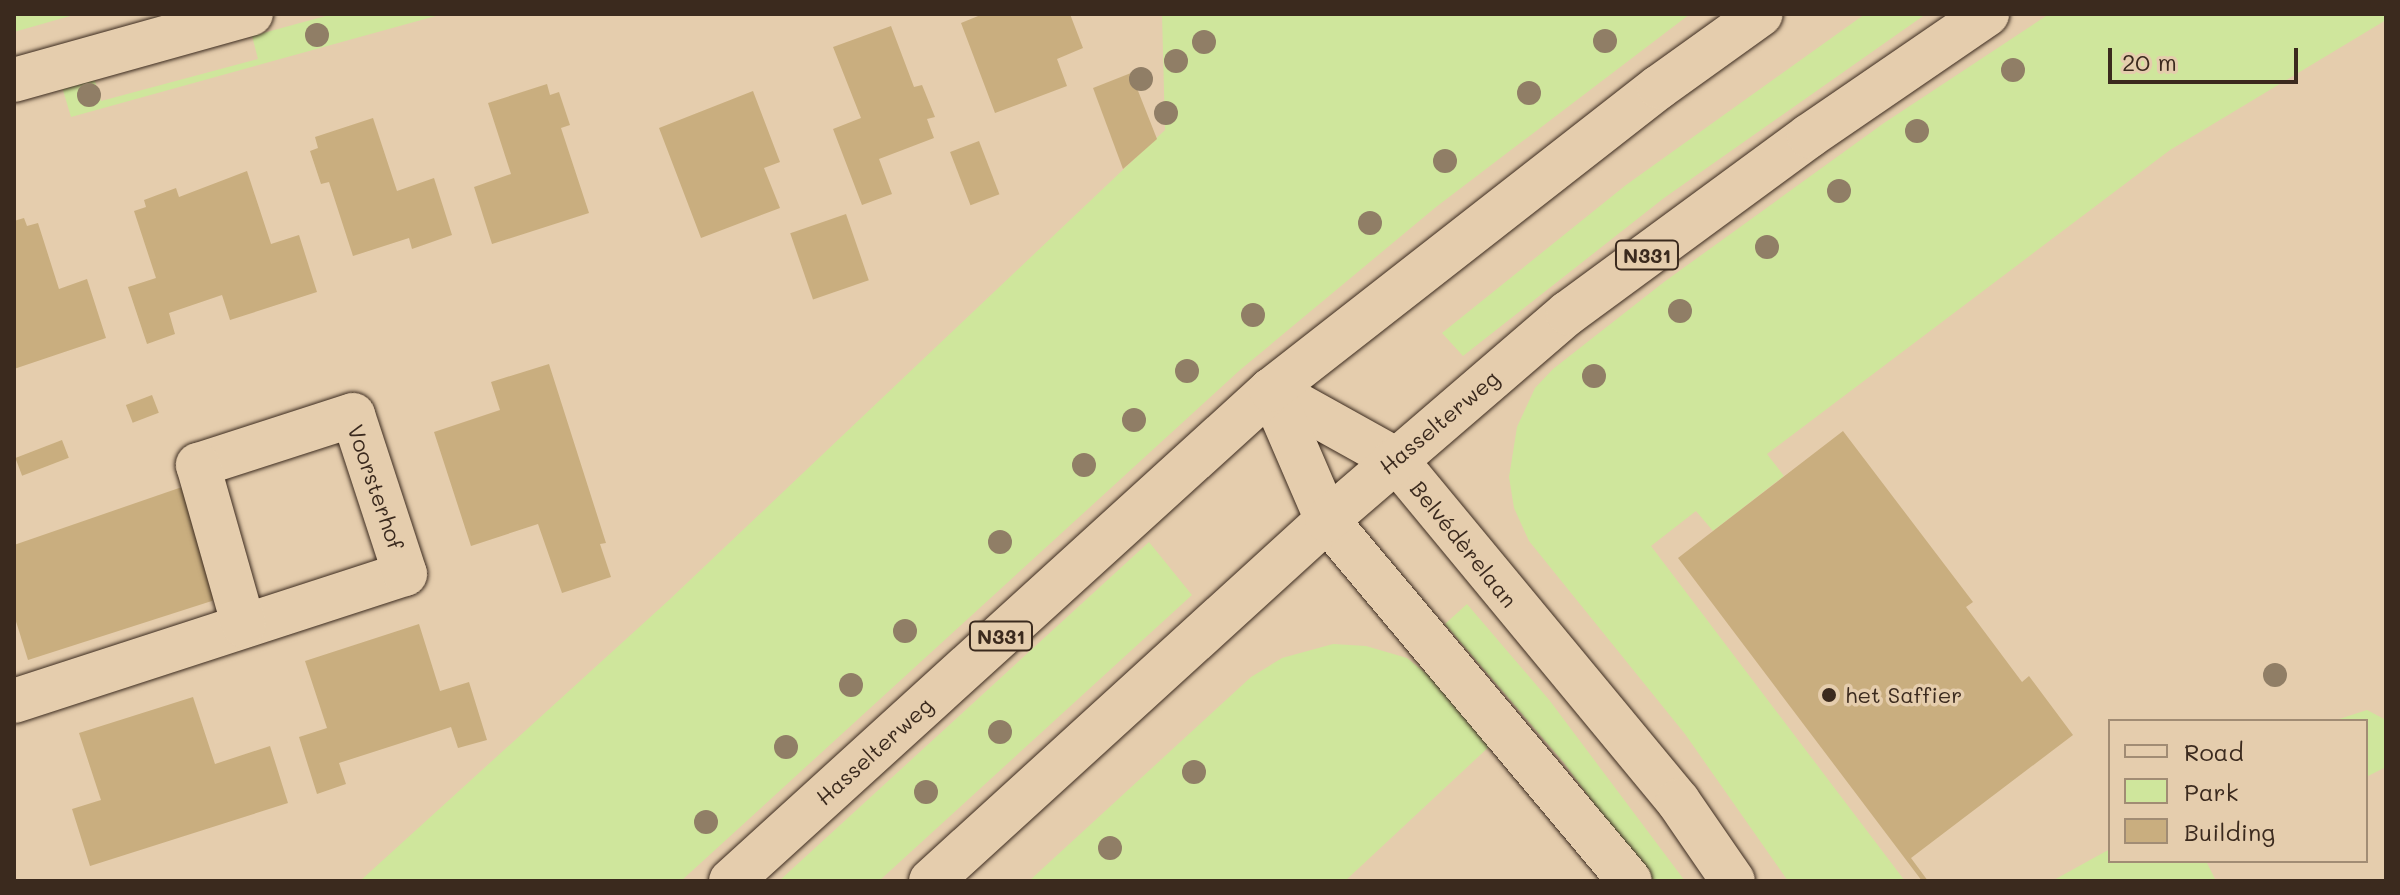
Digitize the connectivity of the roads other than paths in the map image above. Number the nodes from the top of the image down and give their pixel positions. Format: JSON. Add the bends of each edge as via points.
{"nodes":[{"id":1,"x":251,"y":14,"type":"edge"},
{"id":2,"x":1761,"y":14,"type":"edge"},
{"id":3,"x":1987,"y":14,"type":"edge"},
{"id":4,"x":14,"y":80,"type":"edge"},
{"id":5,"x":1271,"y":390,"type":"junction"},
{"id":6,"x":1395,"y":459,"type":"junction"},
{"id":7,"x":1327,"y":520,"type":"junction"},
{"id":8,"x":244,"y":626,"type":"junction"},
{"id":9,"x":14,"y":701,"type":"edge"},
{"id":10,"x":731,"y":881,"type":"edge"},
{"id":11,"x":931,"y":881,"type":"edge"},
{"id":12,"x":1630,"y":881,"type":"edge"},
{"id":13,"x":1733,"y":881,"type":"edge"}],
"edges":[{"from":1,"to":4,"type":"main road"},
{"from":2,"to":5,"type":"main road","name":"Hasselterweg","number":"N331","via":[[1659,87]]},
{"from":3,"to":6,"type":"main road","name":"Hasselterweg","number":"N331","via":[[1809,136],[1568,313]]},
{"from":5,"to":6,"type":"main road","name":"Belvédèrelaan"},
{"from":5,"to":7,"type":"main road"},
{"from":5,"to":10,"type":"main road","name":"Hasselterweg","number":"N331"},
{"from":6,"to":7,"type":"main road","name":"Hasselterweg","number":"N331"},
{"from":6,"to":13,"type":"main road","name":"Belvédèrelaan","via":[[1678,801]]},
{"from":7,"to":11,"type":"main road","name":"Hasselterweg","number":"N331"},
{"from":7,"to":12,"type":"main road"},
{"from":8,"to":8,"type":"main road","name":"Voorsterhof","via":[[405,574],[353,415],[198,465]]},
{"from":8,"to":9,"type":"main road","name":"Voorsterhof"}]}
